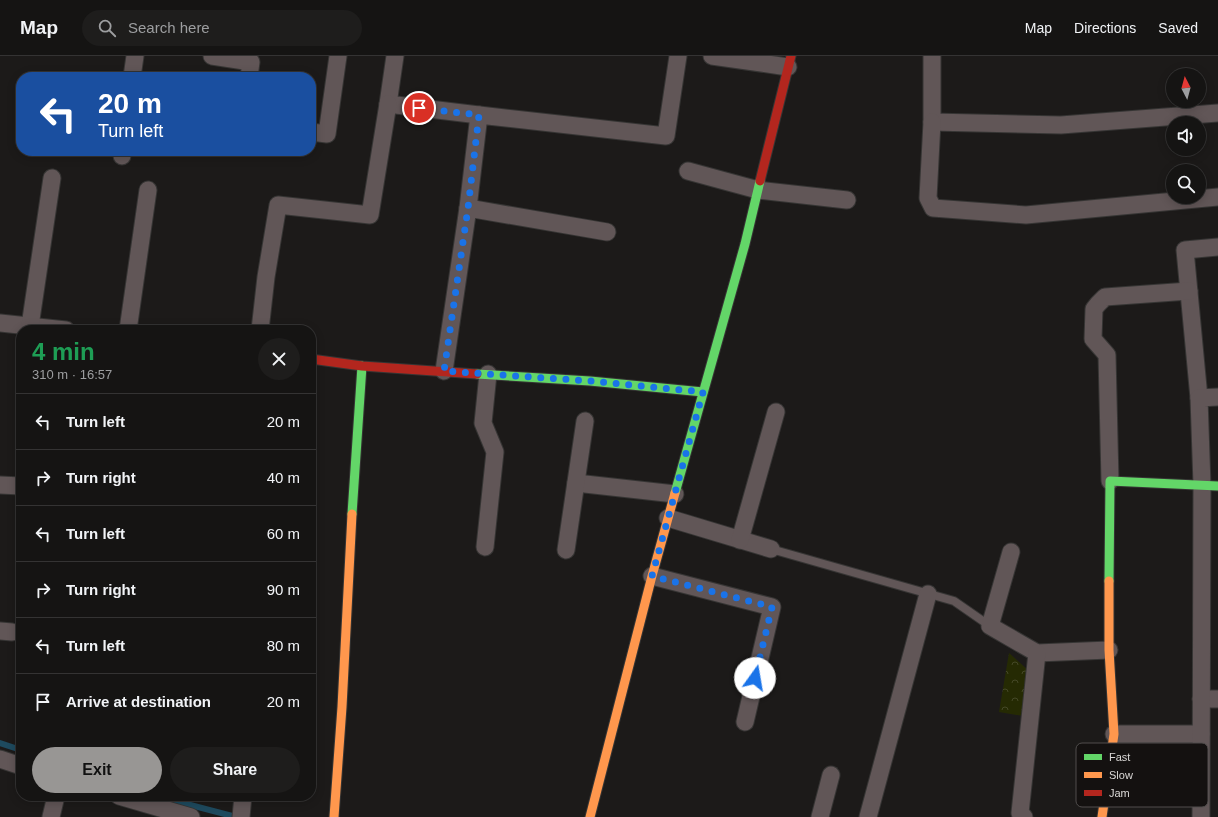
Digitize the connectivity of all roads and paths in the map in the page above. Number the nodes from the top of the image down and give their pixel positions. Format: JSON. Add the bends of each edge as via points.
{"nodes":[{"id":1,"x":135,"y":56,"type":"edge"},
{"id":2,"x":212,"y":56,"type":"edge"},
{"id":3,"x":338,"y":56,"type":"edge"},
{"id":4,"x":395,"y":56,"type":"edge"},
{"id":5,"x":678,"y":56,"type":"edge"},
{"id":6,"x":712,"y":56,"type":"edge"},
{"id":7,"x":932,"y":56,"type":"edge"},
{"id":8,"x":789,"y":61,"type":"edge"},
{"id":9,"x":133,"y":72,"type":"edge"},
{"id":10,"x":250,"y":72,"type":"edge"},
{"id":11,"x":388,"y":104,"type":"junction"},
{"id":12,"x":1218,"y":113,"type":"edge"},
{"id":13,"x":479,"y":115,"type":"junction"},
{"id":14,"x":932,"y":122,"type":"junction"},
{"id":15,"x":316,"y":133,"type":"edge"},
{"id":16,"x":688,"y":171,"type":"dead end"},
{"id":17,"x":52,"y":178,"type":"dead end"},
{"id":18,"x":148,"y":190,"type":"dead end"},
{"id":19,"x":758,"y":190,"type":"junction"},
{"id":20,"x":1218,"y":197,"type":"edge"},
{"id":21,"x":847,"y":200,"type":"dead end"},
{"id":22,"x":468,"y":208,"type":"junction"},
{"id":23,"x":607,"y":232,"type":"dead end"},
{"id":24,"x":1218,"y":247,"type":"edge"},
{"id":25,"x":1189,"y":291,"type":"junction"},
{"id":26,"x":0,"y":322,"type":"edge"},
{"id":27,"x":22,"y":325,"type":"edge"},
{"id":28,"x":30,"y":325,"type":"edge"},
{"id":29,"x":129,"y":325,"type":"edge"},
{"id":30,"x":261,"y":325,"type":"edge"},
{"id":31,"x":316,"y":360,"type":"edge"},
{"id":32,"x":362,"y":366,"type":"junction"},
{"id":33,"x":444,"y":371,"type":"junction"},
{"id":34,"x":488,"y":374,"type":"junction"},
{"id":35,"x":703,"y":392,"type":"junction"},
{"id":36,"x":1218,"y":397,"type":"edge"},
{"id":37,"x":1199,"y":398,"type":"junction"},
{"id":38,"x":776,"y":412,"type":"dead end"},
{"id":39,"x":585,"y":421,"type":"dead end"},
{"id":40,"x":1110,"y":481,"type":"junction"},
{"id":41,"x":576,"y":483,"type":"junction"},
{"id":42,"x":0,"y":484,"type":"edge"},
{"id":43,"x":1210,"y":485,"type":"edge"},
{"id":44,"x":16,"y":486,"type":"edge"},
{"id":45,"x":675,"y":494,"type":"junction"},
{"id":46,"x":668,"y":518,"type":"junction"},
{"id":47,"x":740,"y":540,"type":"junction"},
{"id":48,"x":485,"y":547,"type":"dead end"},
{"id":49,"x":771,"y":549,"type":"joint"},
{"id":50,"x":566,"y":550,"type":"dead end"},
{"id":51,"x":1011,"y":552,"type":"dead end"},
{"id":52,"x":652,"y":576,"type":"junction"},
{"id":53,"x":928,"y":594,"type":"junction"},
{"id":54,"x":990,"y":626,"type":"junction"},
{"id":55,"x":1109,"y":650,"type":"junction"},
{"id":56,"x":1037,"y":653,"type":"junction"},
{"id":57,"x":1201,"y":699,"type":"junction"},
{"id":58,"x":1218,"y":699,"type":"edge"},
{"id":59,"x":744,"y":722,"type":"dead end"},
{"id":60,"x":1114,"y":734,"type":"junction"},
{"id":61,"x":1201,"y":734,"type":"junction"},
{"id":62,"x":1113,"y":743,"type":"edge"},
{"id":63,"x":1201,"y":743,"type":"edge"},
{"id":64,"x":0,"y":759,"type":"edge"},
{"id":65,"x":16,"y":764,"type":"edge"},
{"id":66,"x":831,"y":775,"type":"dead end"},
{"id":67,"x":55,"y":801,"type":"edge"},
{"id":68,"x":136,"y":801,"type":"edge"},
{"id":69,"x":1103,"y":807,"type":"edge"},
{"id":70,"x":51,"y":817,"type":"edge"},
{"id":71,"x":191,"y":817,"type":"edge"},
{"id":72,"x":334,"y":817,"type":"edge"},
{"id":73,"x":590,"y":817,"type":"edge"},
{"id":74,"x":820,"y":817,"type":"edge"},
{"id":75,"x":868,"y":817,"type":"edge"},
{"id":76,"x":1024,"y":817,"type":"edge"},
{"id":77,"x":1102,"y":817,"type":"edge"}],
"edges":[{"from":1,"to":9,"type":"street"},
{"from":2,"to":10,"type":"street","via":[[251,62]]},
{"from":3,"to":15,"type":"street","via":[[327,134]]},
{"from":4,"to":11,"type":"street"},
{"from":5,"to":13,"type":"street","via":[[666,136]]},
{"from":6,"to":8,"type":"street"},
{"from":7,"to":14,"type":"street"},
{"from":8,"to":19,"type":"street"},
{"from":11,"to":13,"type":"street"},
{"from":11,"to":30,"type":"street","via":[[370,215],[278,205]]},
{"from":12,"to":14,"type":"street","via":[[1061,126]]},
{"from":13,"to":22,"type":"street"},
{"from":14,"to":20,"type":"street","via":[[928,198],[933,208],[1026,215]]},
{"from":16,"to":19,"type":"street"},
{"from":17,"to":28,"type":"street"},
{"from":18,"to":29,"type":"street"},
{"from":19,"to":21,"type":"street"},
{"from":19,"to":35,"type":"street"},
{"from":22,"to":23,"type":"street"},
{"from":22,"to":33,"type":"street"},
{"from":24,"to":25,"type":"street","via":[[1185,250]]},
{"from":25,"to":37,"type":"street"},
{"from":25,"to":40,"type":"street","via":[[1105,297],[1094,309],[1093,339],[1107,355]]},
{"from":26,"to":27,"type":"street"},
{"from":31,"to":32,"type":"street"},
{"from":32,"to":33,"type":"street"},
{"from":32,"to":72,"type":"street"},
{"from":33,"to":34,"type":"street"},
{"from":34,"to":35,"type":"street"},
{"from":34,"to":48,"type":"street","via":[[484,423],[495,452]]},
{"from":35,"to":45,"type":"street"},
{"from":36,"to":37,"type":"street"},
{"from":37,"to":43,"type":"street"},
{"from":38,"to":47,"type":"street"},
{"from":39,"to":41,"type":"street"},
{"from":40,"to":43,"type":"street"},
{"from":40,"to":55,"type":"street"},
{"from":41,"to":45,"type":"street"},
{"from":41,"to":50,"type":"street"},
{"from":42,"to":44,"type":"street"},
{"from":43,"to":57,"type":"street"},
{"from":45,"to":46,"type":"street"},
{"from":46,"to":47,"type":"street"},
{"from":46,"to":52,"type":"street"},
{"from":47,"to":49,"type":"street"},
{"from":49,"to":53,"type":"lane"},
{"from":51,"to":54,"type":"street"},
{"from":52,"to":59,"type":"street","via":[[772,607]]},
{"from":52,"to":73,"type":"street"},
{"from":53,"to":54,"type":"lane","via":[[956,602]]},
{"from":53,"to":75,"type":"street"},
{"from":54,"to":56,"type":"street"},
{"from":55,"to":56,"type":"street"},
{"from":55,"to":60,"type":"street"},
{"from":56,"to":76,"type":"street","via":[[1020,812]]},
{"from":57,"to":58,"type":"street"},
{"from":57,"to":61,"type":"street"},
{"from":60,"to":61,"type":"street"},
{"from":60,"to":62,"type":"street"},
{"from":61,"to":63,"type":"street"},
{"from":64,"to":65,"type":"street"},
{"from":66,"to":74,"type":"street"},
{"from":67,"to":70,"type":"street"},
{"from":68,"to":71,"type":"street"},
{"from":69,"to":77,"type":"street"}]}
